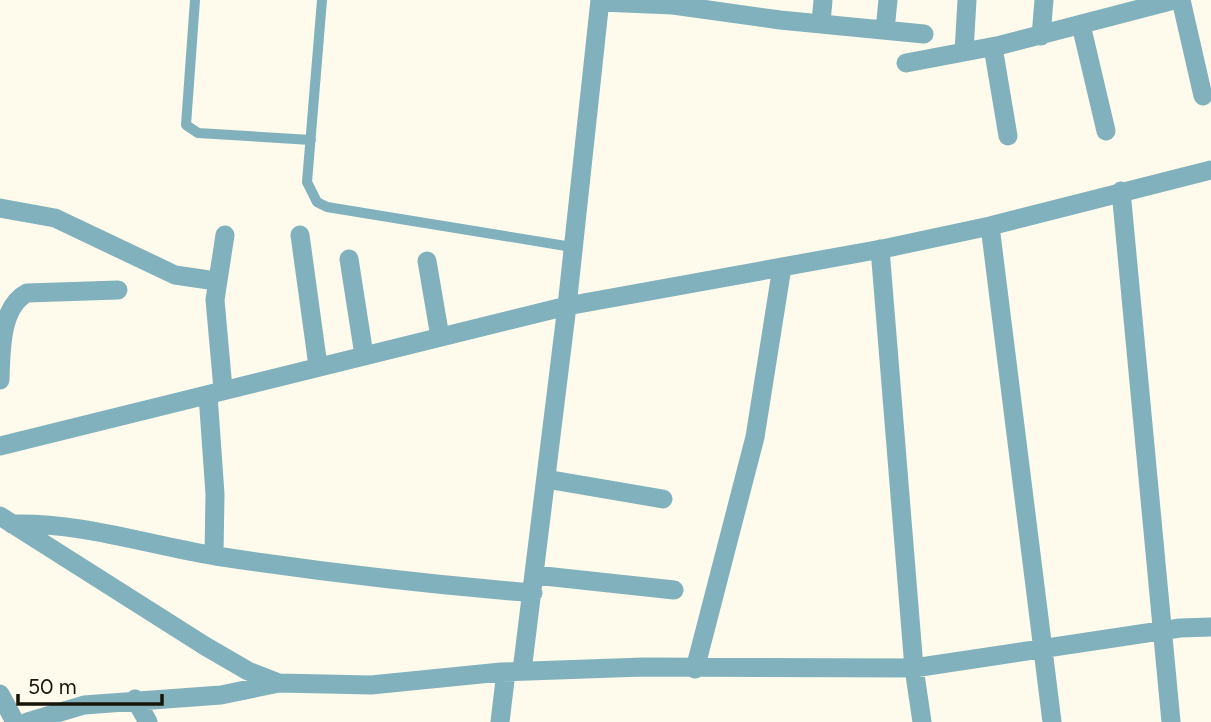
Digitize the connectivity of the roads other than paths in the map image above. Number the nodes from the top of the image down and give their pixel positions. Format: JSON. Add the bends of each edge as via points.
{"nodes":[{"id":1,"x":195,"y":0,"type":"edge"},
{"id":2,"x":322,"y":0,"type":"edge"},
{"id":3,"x":823,"y":0,"type":"edge"},
{"id":4,"x":888,"y":0,"type":"edge"},
{"id":5,"x":967,"y":0,"type":"edge"},
{"id":6,"x":1044,"y":0,"type":"edge"},
{"id":7,"x":1174,"y":0,"type":"edge"},
{"id":8,"x":1181,"y":0,"type":"edge"},
{"id":9,"x":600,"y":1,"type":"edge"},
{"id":10,"x":673,"y":2,"type":"edge"},
{"id":11,"x":746,"y":7,"type":"edge"},
{"id":12,"x":821,"y":23,"type":"junction"},
{"id":13,"x":1081,"y":25,"type":"junction"},
{"id":14,"x":885,"y":30,"type":"junction"},
{"id":15,"x":924,"y":34,"type":"dead end"},
{"id":16,"x":1041,"y":36,"type":"junction"},
{"id":17,"x":993,"y":47,"type":"junction"},
{"id":18,"x":964,"y":52,"type":"junction"},
{"id":19,"x":906,"y":63,"type":"dead end"},
{"id":20,"x":1203,"y":96,"type":"dead end"},
{"id":21,"x":1106,"y":131,"type":"dead end"},
{"id":22,"x":1008,"y":136,"type":"dead end"},
{"id":23,"x":311,"y":140,"type":"junction"},
{"id":24,"x":1211,"y":170,"type":"edge"},
{"id":25,"x":1121,"y":191,"type":"junction"},
{"id":26,"x":0,"y":208,"type":"edge"},
{"id":27,"x":990,"y":226,"type":"junction"},
{"id":28,"x":225,"y":235,"type":"dead end"},
{"id":29,"x":300,"y":235,"type":"dead end"},
{"id":30,"x":572,"y":247,"type":"junction"},
{"id":31,"x":880,"y":249,"type":"junction"},
{"id":32,"x":349,"y":259,"type":"dead end"},
{"id":33,"x":427,"y":261,"type":"dead end"},
{"id":34,"x":782,"y":267,"type":"junction"},
{"id":35,"x":216,"y":281,"type":"junction"},
{"id":36,"x":118,"y":290,"type":"dead end"},
{"id":37,"x":9,"y":296,"type":"edge"},
{"id":38,"x":567,"y":306,"type":"junction"},
{"id":39,"x":440,"y":337,"type":"junction"},
{"id":40,"x":364,"y":355,"type":"junction"},
{"id":41,"x":318,"y":366,"type":"junction"},
{"id":42,"x":0,"y":380,"type":"edge"},
{"id":43,"x":216,"y":392,"type":"junction"},
{"id":44,"x":0,"y":434,"type":"edge"},
{"id":45,"x":0,"y":446,"type":"edge"},
{"id":46,"x":546,"y":479,"type":"junction"},
{"id":47,"x":663,"y":499,"type":"dead end"},
{"id":48,"x":6,"y":520,"type":"edge"},
{"id":49,"x":214,"y":555,"type":"junction"},
{"id":50,"x":534,"y":584,"type":"junction"},
{"id":51,"x":674,"y":590,"type":"dead end"},
{"id":52,"x":1211,"y":627,"type":"edge"},
{"id":53,"x":1164,"y":631,"type":"junction"},
{"id":54,"x":1044,"y":649,"type":"junction"},
{"id":55,"x":914,"y":668,"type":"junction"},
{"id":56,"x":695,"y":669,"type":"junction"},
{"id":57,"x":514,"y":672,"type":"junction"},
{"id":58,"x":279,"y":683,"type":"junction"},
{"id":59,"x":0,"y":694,"type":"edge"},
{"id":60,"x":135,"y":699,"type":"junction"},
{"id":61,"x":15,"y":722,"type":"edge"},
{"id":62,"x":27,"y":722,"type":"edge"},
{"id":63,"x":148,"y":722,"type":"edge"},
{"id":64,"x":500,"y":722,"type":"edge"},
{"id":65,"x":922,"y":722,"type":"edge"},
{"id":66,"x":1052,"y":722,"type":"edge"},
{"id":67,"x":1171,"y":722,"type":"edge"}],
"edges":[{"from":1,"to":23,"type":"lane","via":[[186,125],[198,133]]},
{"from":2,"to":23,"type":"lane"},
{"from":3,"to":12,"type":"street"},
{"from":4,"to":14,"type":"street"},
{"from":5,"to":18,"type":"street"},
{"from":6,"to":16,"type":"street"},
{"from":7,"to":13,"type":"street"},
{"from":8,"to":20,"type":"street"},
{"from":9,"to":10,"type":"street"},
{"from":9,"to":30,"type":"street"},
{"from":10,"to":11,"type":"street"},
{"from":11,"to":12,"type":"street"},
{"from":12,"to":14,"type":"street"},
{"from":13,"to":16,"type":"street"},
{"from":13,"to":21,"type":"street"},
{"from":14,"to":15,"type":"street"},
{"from":16,"to":17,"type":"street"},
{"from":17,"to":18,"type":"street"},
{"from":17,"to":22,"type":"street"},
{"from":18,"to":19,"type":"street"},
{"from":23,"to":30,"type":"lane","via":[[307,182],[317,202],[327,207]]},
{"from":24,"to":25,"type":"street"},
{"from":25,"to":27,"type":"street"},
{"from":25,"to":53,"type":"street"},
{"from":26,"to":35,"type":"street","via":[[55,218],[166,272]]},
{"from":27,"to":31,"type":"street"},
{"from":27,"to":54,"type":"street"},
{"from":28,"to":35,"type":"street"},
{"from":29,"to":41,"type":"street"},
{"from":30,"to":38,"type":"street"},
{"from":31,"to":34,"type":"street"},
{"from":31,"to":55,"type":"street"},
{"from":32,"to":40,"type":"street"},
{"from":33,"to":39,"type":"street"},
{"from":34,"to":38,"type":"street"},
{"from":34,"to":56,"type":"street","via":[[755,438]]},
{"from":35,"to":43,"type":"street"},
{"from":36,"to":37,"type":"street"},
{"from":37,"to":42,"type":"street"},
{"from":38,"to":39,"type":"street"},
{"from":38,"to":46,"type":"street"},
{"from":39,"to":40,"type":"street"},
{"from":40,"to":41,"type":"street"},
{"from":41,"to":43,"type":"street"},
{"from":43,"to":45,"type":"street"},
{"from":43,"to":49,"type":"street"},
{"from":44,"to":45,"type":"street"},
{"from":46,"to":47,"type":"street"},
{"from":46,"to":50,"type":"street"},
{"from":48,"to":49,"type":"street","via":[[65,524]]},
{"from":48,"to":58,"type":"street","via":[[194,640]]},
{"from":49,"to":50,"type":"street","via":[[372,579]]},
{"from":50,"to":51,"type":"street"},
{"from":50,"to":57,"type":"street"},
{"from":52,"to":53,"type":"street"},
{"from":53,"to":54,"type":"street"},
{"from":53,"to":67,"type":"street"},
{"from":54,"to":55,"type":"street"},
{"from":54,"to":66,"type":"street"},
{"from":55,"to":56,"type":"street"},
{"from":55,"to":65,"type":"street"},
{"from":56,"to":57,"type":"street"},
{"from":57,"to":58,"type":"street","via":[[371,685]]},
{"from":57,"to":64,"type":"street"},
{"from":58,"to":60,"type":"street","via":[[221,695]]},
{"from":59,"to":61,"type":"street"},
{"from":60,"to":62,"type":"street","via":[[84,705]]},
{"from":60,"to":63,"type":"street"}]}
